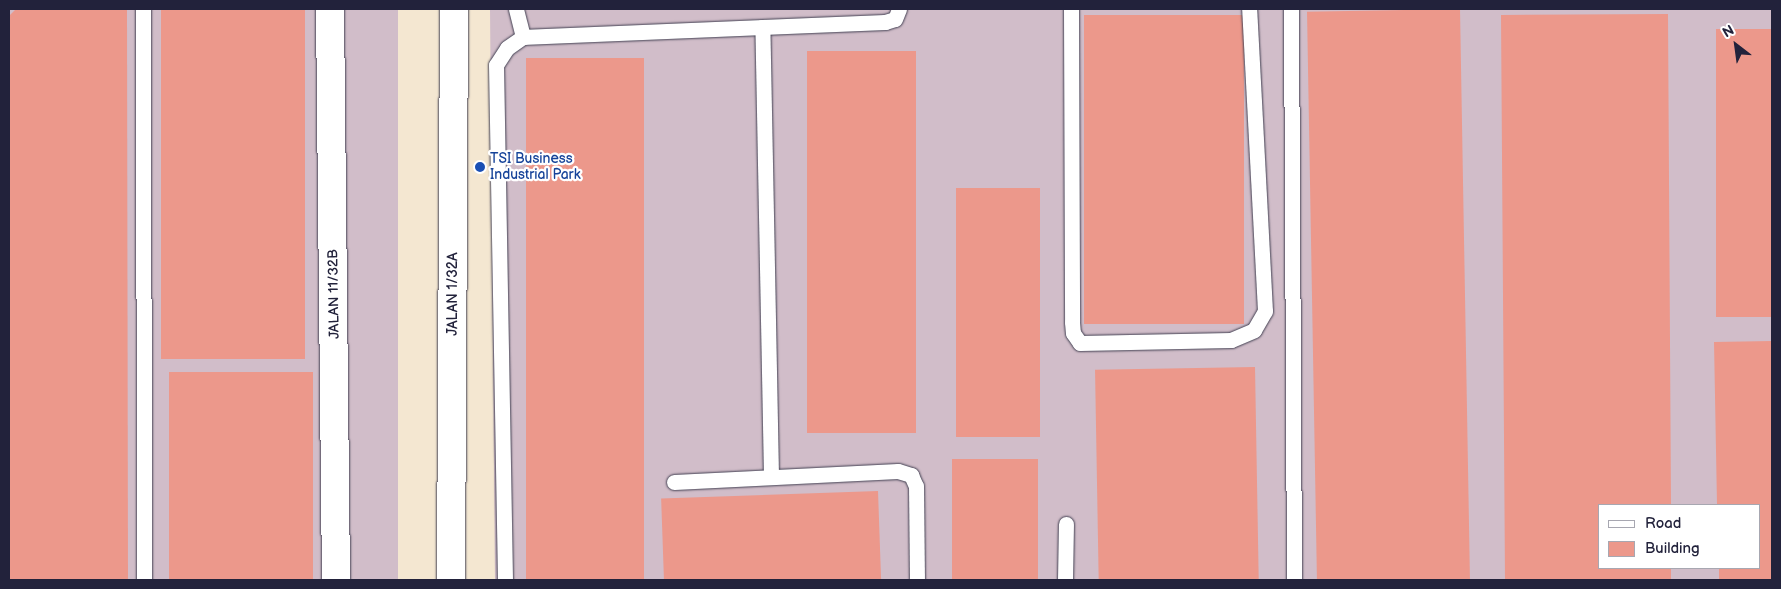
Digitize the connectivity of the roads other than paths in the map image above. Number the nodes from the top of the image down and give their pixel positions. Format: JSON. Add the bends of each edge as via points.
{"nodes":[{"id":1,"x":143,"y":9,"type":"edge"},
{"id":2,"x":330,"y":9,"type":"edge"},
{"id":3,"x":454,"y":9,"type":"edge"},
{"id":4,"x":516,"y":9,"type":"edge"},
{"id":5,"x":899,"y":9,"type":"edge"},
{"id":6,"x":1071,"y":9,"type":"edge"},
{"id":7,"x":1249,"y":9,"type":"edge"},
{"id":8,"x":1291,"y":9,"type":"edge"},
{"id":9,"x":762,"y":27,"type":"junction"},
{"id":10,"x":524,"y":38,"type":"junction"},
{"id":11,"x":771,"y":476,"type":"junction"},
{"id":12,"x":674,"y":482,"type":"dead end"},
{"id":13,"x":1066,"y":524,"type":"dead end"},
{"id":14,"x":144,"y":580,"type":"edge"},
{"id":15,"x":336,"y":580,"type":"edge"},
{"id":16,"x":451,"y":580,"type":"edge"},
{"id":17,"x":505,"y":580,"type":"edge"},
{"id":18,"x":918,"y":580,"type":"edge"},
{"id":19,"x":1065,"y":580,"type":"edge"},
{"id":20,"x":1294,"y":580,"type":"edge"}],
"edges":[{"from":1,"to":14,"type":"lane"},
{"from":2,"to":15,"type":"street","name":"JALAN 11/32B"},
{"from":3,"to":16,"type":"street","name":"JALAN 1/32A"},
{"from":4,"to":10,"type":"lane"},
{"from":5,"to":9,"type":"lane","via":[[895,19],[885,22]]},
{"from":6,"to":7,"type":"lane","via":[[1072,322],[1073,333],[1080,343],[1231,340],[1254,330],[1265,311]]},
{"from":8,"to":20,"type":"lane"},
{"from":9,"to":10,"type":"lane"},
{"from":9,"to":11,"type":"lane"},
{"from":10,"to":17,"type":"lane","via":[[507,48],[496,65]]},
{"from":11,"to":12,"type":"lane"},
{"from":11,"to":18,"type":"lane","via":[[898,471],[911,475],[916,486]]},
{"from":13,"to":19,"type":"lane"}]}
